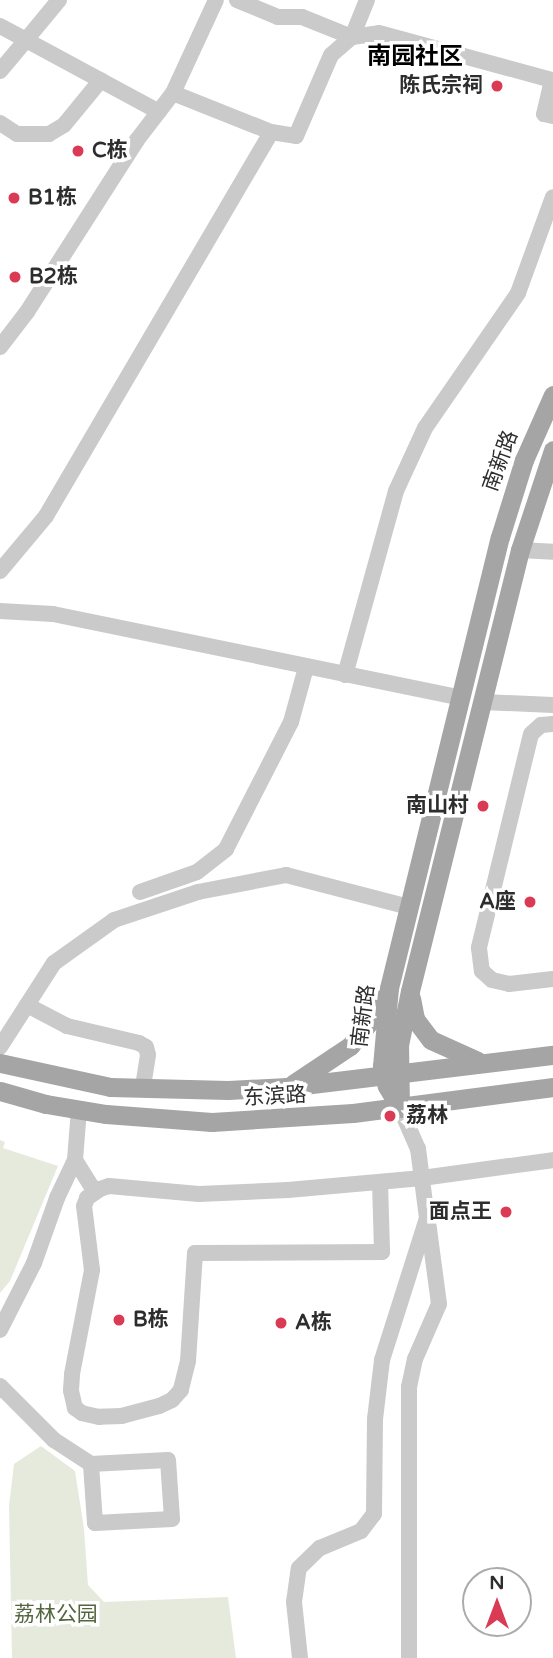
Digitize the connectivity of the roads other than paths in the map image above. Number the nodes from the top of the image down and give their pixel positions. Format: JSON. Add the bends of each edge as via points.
{"nodes":[{"id":1,"x":59,"y":0,"type":"edge"},
{"id":2,"x":216,"y":0,"type":"edge"},
{"id":3,"x":237,"y":0,"type":"edge"},
{"id":4,"x":367,"y":0,"type":"edge"},
{"id":5,"x":0,"y":26,"type":"edge"},
{"id":6,"x":352,"y":37,"type":"junction"},
{"id":7,"x":26,"y":40,"type":"junction"},
{"id":8,"x":0,"y":71,"type":"edge"},
{"id":9,"x":101,"y":80,"type":"junction"},
{"id":10,"x":173,"y":93,"type":"junction"},
{"id":11,"x":159,"y":112,"type":"junction"},
{"id":12,"x":553,"y":116,"type":"edge"},
{"id":13,"x":0,"y":123,"type":"edge"},
{"id":14,"x":271,"y":132,"type":"junction"},
{"id":15,"x":553,"y":197,"type":"edge"},
{"id":16,"x":0,"y":347,"type":"edge"},
{"id":17,"x":553,"y":396,"type":"edge"},
{"id":18,"x":553,"y":450,"type":"edge"},
{"id":19,"x":520,"y":550,"type":"junction"},
{"id":20,"x":553,"y":552,"type":"edge"},
{"id":21,"x":0,"y":571,"type":"edge"},
{"id":22,"x":0,"y":611,"type":"edge"},
{"id":23,"x":306,"y":667,"type":"junction"},
{"id":24,"x":345,"y":675,"type":"junction"},
{"id":25,"x":461,"y":698,"type":"junction"},
{"id":26,"x":482,"y":702,"type":"junction"},
{"id":27,"x":553,"y":705,"type":"edge"},
{"id":28,"x":553,"y":724,"type":"edge"},
{"id":29,"x":140,"y":892,"type":"dead end"},
{"id":30,"x":409,"y":907,"type":"junction"},
{"id":31,"x":553,"y":979,"type":"edge"},
{"id":32,"x":389,"y":988,"type":"junction"},
{"id":33,"x":410,"y":991,"type":"junction"},
{"id":34,"x":27,"y":1005,"type":"junction"},
{"id":35,"x":0,"y":1047,"type":"edge"},
{"id":36,"x":553,"y":1055,"type":"edge"},
{"id":37,"x":0,"y":1063,"type":"edge"},
{"id":38,"x":485,"y":1064,"type":"junction"},
{"id":39,"x":392,"y":1075,"type":"junction"},
{"id":40,"x":287,"y":1087,"type":"junction"},
{"id":41,"x":553,"y":1087,"type":"edge"},
{"id":42,"x":143,"y":1088,"type":"junction"},
{"id":43,"x":0,"y":1091,"type":"edge"},
{"id":44,"x":400,"y":1108,"type":"junction"},
{"id":45,"x":79,"y":1109,"type":"junction"},
{"id":46,"x":75,"y":1160,"type":"junction"},
{"id":47,"x":553,"y":1160,"type":"edge"},
{"id":48,"x":422,"y":1178,"type":"junction"},
{"id":49,"x":380,"y":1183,"type":"junction"},
{"id":50,"x":95,"y":1192,"type":"junction"},
{"id":51,"x":428,"y":1218,"type":"junction"},
{"id":52,"x":0,"y":1331,"type":"edge"},
{"id":53,"x":0,"y":1386,"type":"edge"},
{"id":54,"x":92,"y":1464,"type":"junction"},
{"id":55,"x":300,"y":1658,"type":"edge"},
{"id":56,"x":410,"y":1658,"type":"edge"}],
"edges":[{"from":1,"to":7,"type":"street"},
{"from":2,"to":10,"type":"street"},
{"from":3,"to":6,"type":"street","via":[[278,17],[302,17]]},
{"from":4,"to":6,"type":"street"},
{"from":5,"to":7,"type":"street"},
{"from":6,"to":12,"type":"street","via":[[379,33],[552,80],[544,114]]},
{"from":6,"to":14,"type":"street","via":[[331,55],[296,136]]},
{"from":7,"to":8,"type":"street"},
{"from":7,"to":9,"type":"street"},
{"from":9,"to":11,"type":"street"},
{"from":9,"to":13,"type":"street","via":[[64,125],[49,134],[17,134]]},
{"from":10,"to":11,"type":"street"},
{"from":10,"to":14,"type":"street"},
{"from":11,"to":16,"type":"street"},
{"from":14,"to":21,"type":"street","via":[[46,516]]},
{"from":15,"to":24,"type":"street","via":[[518,293],[425,428],[396,491]]},
{"from":17,"to":25,"type":"main road","name":"南新路","via":[[511,497]]},
{"from":18,"to":19,"type":"main road","name":"南新路"},
{"from":19,"to":20,"type":"street"},
{"from":19,"to":26,"type":"main road","name":"南新路"},
{"from":22,"to":23,"type":"street","via":[[53,614]]},
{"from":23,"to":24,"type":"street"},
{"from":23,"to":29,"type":"street","via":[[291,722],[226,849],[197,872]]},
{"from":24,"to":25,"type":"street"},
{"from":25,"to":30,"type":"main road","name":"南新路"},
{"from":26,"to":27,"type":"street"},
{"from":26,"to":33,"type":"main road","name":"南新路"},
{"from":28,"to":31,"type":"street","via":[[541,725],[531,734],[479,948],[482,971],[492,980],[509,984]]},
{"from":30,"to":32,"type":"main road","name":"南新路"},
{"from":30,"to":34,"type":"street","via":[[286,876],[198,892],[114,920],[54,964]]},
{"from":32,"to":39,"type":"main road","name":"南新路","via":[[382,1039]]},
{"from":32,"to":40,"type":"main road","via":[[350,1046]]},
{"from":33,"to":38,"type":"main road","via":[[415,1019],[431,1040]]},
{"from":33,"to":39,"type":"main road","name":"南新路"},
{"from":34,"to":35,"type":"street"},
{"from":34,"to":42,"type":"street","via":[[68,1026],[145,1047]]},
{"from":36,"to":38,"type":"main road","name":"东滨路"},
{"from":37,"to":42,"type":"main road","name":"东滨路","via":[[53,1077]]},
{"from":38,"to":39,"type":"main road","name":"东滨路"},
{"from":39,"to":40,"type":"main road","name":"东滨路"},
{"from":39,"to":44,"type":"main road","name":"南新路"},
{"from":40,"to":42,"type":"main road","name":"东滨路"},
{"from":41,"to":44,"type":"main road","name":"东滨路"},
{"from":43,"to":45,"type":"main road","name":"东滨路"},
{"from":44,"to":45,"type":"main road","name":"东滨路","via":[[212,1122]]},
{"from":44,"to":48,"type":"street","via":[[415,1139]]},
{"from":45,"to":46,"type":"street"},
{"from":46,"to":50,"type":"street"},
{"from":46,"to":52,"type":"street","via":[[34,1263]]},
{"from":47,"to":48,"type":"street"},
{"from":48,"to":49,"type":"street"},
{"from":48,"to":51,"type":"street"},
{"from":49,"to":50,"type":"street","via":[[199,1194],[109,1186]]},
{"from":49,"to":50,"type":"street","via":[[382,1252],[195,1252],[188,1361],[181,1390],[159,1406],[99,1417],[75,1408],[71,1390],[92,1270],[84,1206]]},
{"from":51,"to":55,"type":"street","via":[[382,1360],[375,1419],[374,1514],[361,1531],[320,1548],[299,1568],[294,1602]]},
{"from":51,"to":56,"type":"street","via":[[439,1304],[415,1359],[409,1387]]},
{"from":53,"to":54,"type":"street","via":[[54,1440]]},
{"from":54,"to":54,"type":"street","via":[[95,1523],[172,1519],[168,1460]]}]}
